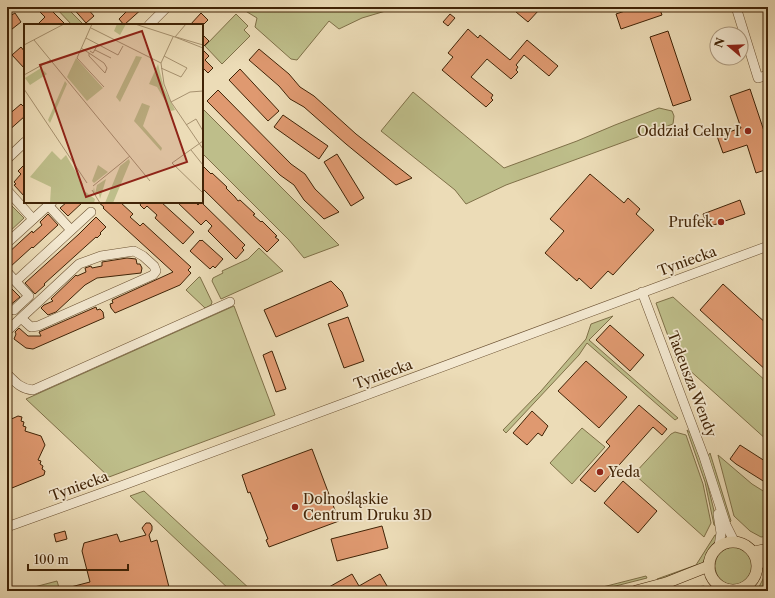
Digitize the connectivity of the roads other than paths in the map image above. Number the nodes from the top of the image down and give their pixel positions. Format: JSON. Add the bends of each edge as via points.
{"nodes":[{"id":1,"x":167,"y":7,"type":"edge"},
{"id":2,"x":736,"y":7,"type":"edge"},
{"id":3,"x":150,"y":24,"type":"edge"},
{"id":4,"x":768,"y":75,"type":"edge"},
{"id":5,"x":24,"y":143,"type":"edge"},
{"id":6,"x":7,"y":159,"type":"edge"},
{"id":7,"x":7,"y":190,"type":"edge"},
{"id":8,"x":50,"y":204,"type":"edge"},
{"id":9,"x":91,"y":212,"type":"dead end"},
{"id":10,"x":33,"y":219,"type":"junction"},
{"id":11,"x":71,"y":230,"type":"junction"},
{"id":12,"x":7,"y":243,"type":"edge"},
{"id":13,"x":768,"y":246,"type":"edge"},
{"id":14,"x":7,"y":272,"type":"edge"},
{"id":15,"x":16,"y":281,"type":"junction"},
{"id":16,"x":642,"y":292,"type":"junction"},
{"id":17,"x":230,"y":302,"type":"dead end"},
{"id":18,"x":14,"y":310,"type":"dead end"},
{"id":19,"x":21,"y":318,"type":"junction"},
{"id":20,"x":7,"y":331,"type":"edge"},
{"id":21,"x":7,"y":374,"type":"edge"},
{"id":22,"x":714,"y":487,"type":"junction"},
{"id":23,"x":7,"y":527,"type":"edge"},
{"id":24,"x":734,"y":541,"type":"junction"},
{"id":25,"x":719,"y":546,"type":"junction"},
{"id":26,"x":768,"y":549,"type":"edge"},
{"id":27,"x":754,"y":552,"type":"junction"},
{"id":28,"x":768,"y":558,"type":"edge"},
{"id":29,"x":758,"y":564,"type":"junction"},
{"id":30,"x":709,"y":566,"type":"junction"},
{"id":31,"x":712,"y":579,"type":"junction"},
{"id":32,"x":666,"y":583,"type":"junction"},
{"id":33,"x":636,"y":591,"type":"edge"}],
"edges":[{"from":1,"to":3,"type":"street"},
{"from":2,"to":4,"type":"street","via":[[758,78]]},
{"from":5,"to":6,"type":"street"},
{"from":7,"to":10,"type":"street"},
{"from":8,"to":10,"type":"street"},
{"from":8,"to":11,"type":"street"},
{"from":9,"to":11,"type":"street"},
{"from":10,"to":12,"type":"street"},
{"from":11,"to":15,"type":"street"},
{"from":13,"to":16,"type":"street","name":"Tyniecka"},
{"from":14,"to":15,"type":"street"},
{"from":15,"to":18,"type":"street","via":[[30,296]]},
{"from":16,"to":22,"type":"street","name":"Tadeusza Wendy"},
{"from":16,"to":23,"type":"street","name":"Tyniecka"},
{"from":17,"to":21,"type":"street","via":[[32,390],[17,384]]},
{"from":19,"to":19,"type":"street","via":[[31,327],[38,326],[153,275],[156,271],[154,266],[134,251],[101,256],[79,264]]},
{"from":19,"to":20,"type":"street"},
{"from":22,"to":24,"type":"street","name":"Tadeusza Wendy"},
{"from":22,"to":25,"type":"street","name":"Tadeusza Wendy","via":[[721,531]]},
{"from":24,"to":25,"type":"main road"},
{"from":24,"to":27,"type":"main road"},
{"from":25,"to":30,"type":"main road","via":[[712,555]]},
{"from":26,"to":27,"type":"main road"},
{"from":27,"to":29,"type":"main road"},
{"from":28,"to":29,"type":"main road"},
{"from":29,"to":31,"type":"main road","via":[[757,574],[752,582],[741,590],[727,590],[718,586]]},
{"from":30,"to":31,"type":"main road"},
{"from":30,"to":32,"type":"main road"},
{"from":31,"to":32,"type":"main road"},
{"from":32,"to":33,"type":"main road"}]}
